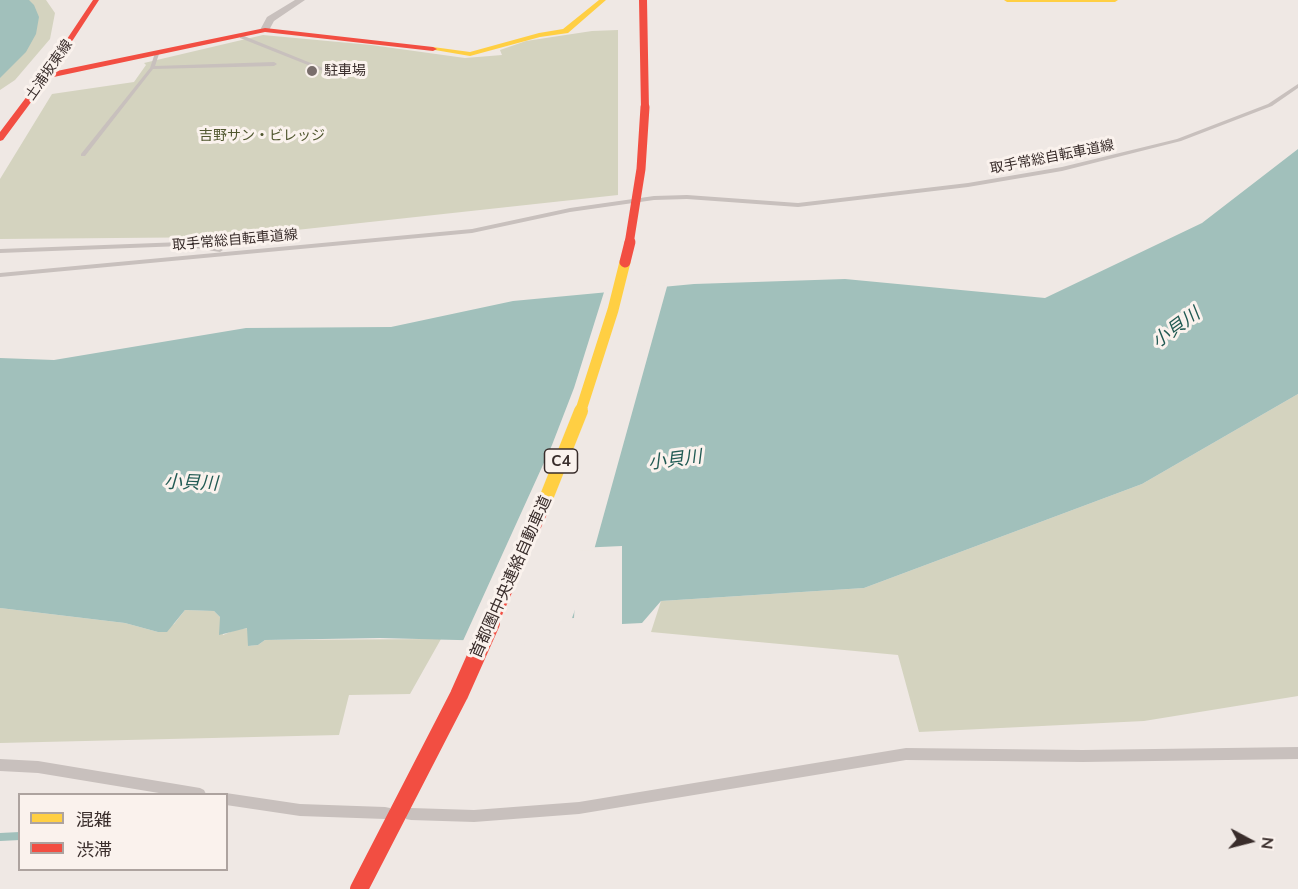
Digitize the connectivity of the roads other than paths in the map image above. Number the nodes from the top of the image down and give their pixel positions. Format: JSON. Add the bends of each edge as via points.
{"nodes":[{"id":1,"x":96,"y":0,"type":"edge"},
{"id":2,"x":301,"y":0,"type":"edge"},
{"id":3,"x":603,"y":0,"type":"edge"},
{"id":4,"x":643,"y":0,"type":"edge"},
{"id":5,"x":1007,"y":0,"type":"edge"},
{"id":6,"x":1024,"y":0,"type":"edge"},
{"id":7,"x":1115,"y":0,"type":"edge"},
{"id":8,"x":265,"y":30,"type":"junction"},
{"id":9,"x":242,"y":37,"type":"junction"},
{"id":10,"x":157,"y":54,"type":"junction"},
{"id":11,"x":274,"y":64,"type":"dead end"},
{"id":12,"x":152,"y":68,"type":"junction"},
{"id":13,"x":335,"y":74,"type":"dead end"},
{"id":14,"x":46,"y":76,"type":"junction"},
{"id":15,"x":1298,"y":86,"type":"edge"},
{"id":16,"x":0,"y":138,"type":"edge"},
{"id":17,"x":83,"y":155,"type":"dead end"},
{"id":18,"x":0,"y":251,"type":"edge"},
{"id":19,"x":234,"y":252,"type":"junction"},
{"id":20,"x":0,"y":275,"type":"edge"},
{"id":21,"x":1298,"y":753,"type":"edge"},
{"id":22,"x":0,"y":765,"type":"edge"},
{"id":23,"x":188,"y":793,"type":"edge"},
{"id":24,"x":228,"y":799,"type":"edge"},
{"id":25,"x":359,"y":889,"type":"edge"}],
"edges":[{"from":1,"to":14,"type":"main road","name":"土浦坂東線"},
{"from":2,"to":8,"type":"street","via":[[270,19]]},
{"from":3,"to":8,"type":"main road","via":[[565,31],[470,54]]},
{"from":4,"to":25,"type":"main road","name":"首都圏中央連絡自動車道","number":"C4","bridge":true,"via":[[645,116],[632,232],[585,400],[527,545],[459,695]]},
{"from":5,"to":6,"type":"main road"},
{"from":6,"to":7,"type":"main road"},
{"from":8,"to":9,"type":"main road"},
{"from":9,"to":10,"type":"main road"},
{"from":9,"to":13,"type":"lane"},
{"from":10,"to":12,"type":"lane"},
{"from":10,"to":14,"type":"main road"},
{"from":11,"to":12,"type":"lane"},
{"from":12,"to":17,"type":"lane"},
{"from":14,"to":16,"type":"main road","name":"土浦坂東線"},
{"from":15,"to":19,"type":"lane","name":"取手常総自転車道線","via":[[1269,105],[1179,140],[968,185],[798,205],[654,198],[570,210],[472,231]]},
{"from":18,"to":19,"type":"lane","via":[[182,244]]},
{"from":19,"to":20,"type":"lane","name":"取手常総自転車道線"},
{"from":21,"to":24,"type":"lane","via":[[906,754],[579,808],[474,816],[300,810]]},
{"from":22,"to":23,"type":"lane","via":[[38,767]]}]}
